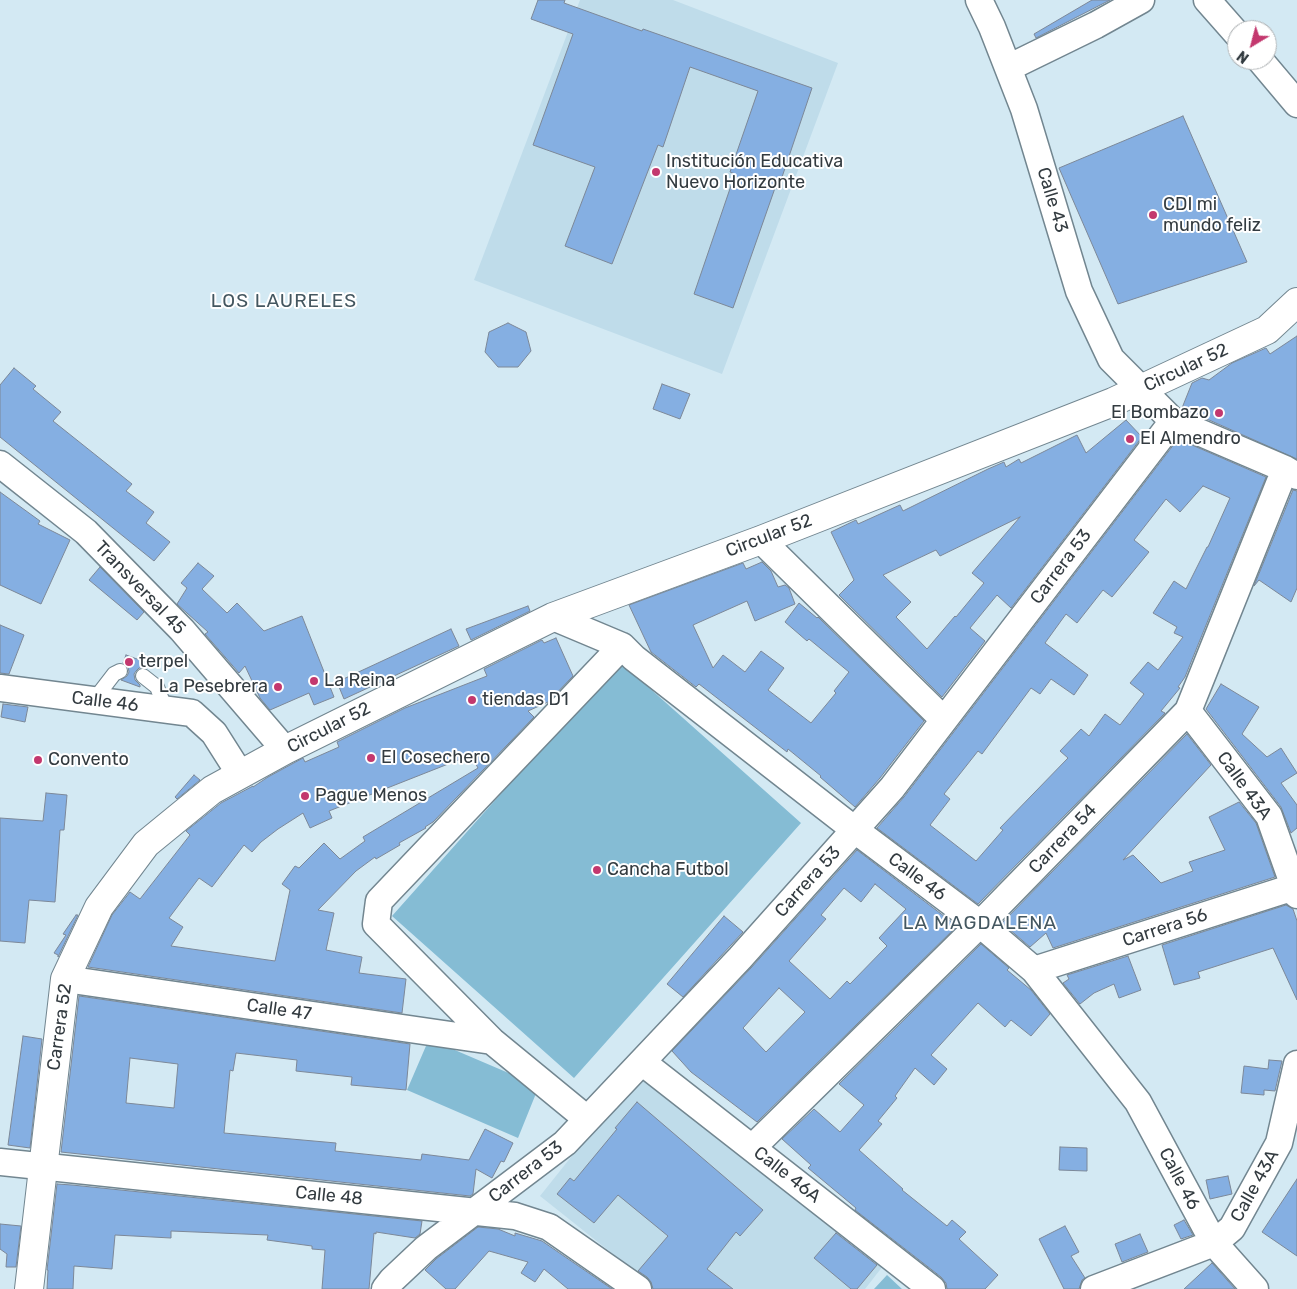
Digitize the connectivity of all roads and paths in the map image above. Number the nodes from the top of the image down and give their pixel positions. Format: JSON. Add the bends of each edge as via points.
{"nodes":[{"id":1,"x":979,"y":0,"type":"edge"},
{"id":2,"x":1140,"y":0,"type":"edge"},
{"id":3,"x":1207,"y":0,"type":"edge"},
{"id":4,"x":1227,"y":23,"type":"edge"},
{"id":5,"x":1008,"y":68,"type":"junction"},
{"id":6,"x":1270,"y":70,"type":"edge"},
{"id":7,"x":1294,"y":93,"type":"edge"},
{"id":8,"x":1297,"y":302,"type":"edge"},
{"id":9,"x":1141,"y":389,"type":"junction"},
{"id":10,"x":1173,"y":421,"type":"junction"},
{"id":11,"x":0,"y":464,"type":"edge"},
{"id":12,"x":1291,"y":472,"type":"edge"},
{"id":13,"x":761,"y":540,"type":"junction"},
{"id":14,"x":553,"y":617,"type":"junction"},
{"id":15,"x":622,"y":646,"type":"junction"},
{"id":16,"x":120,"y":671,"type":"dead end"},
{"id":17,"x":143,"y":676,"type":"dead end"},
{"id":18,"x":0,"y":688,"type":"edge"},
{"id":19,"x":94,"y":700,"type":"junction"},
{"id":20,"x":166,"y":710,"type":"junction"},
{"id":21,"x":1188,"y":712,"type":"junction"},
{"id":22,"x":944,"y":720,"type":"junction"},
{"id":23,"x":285,"y":750,"type":"junction"},
{"id":24,"x":240,"y":774,"type":"junction"},
{"id":25,"x":854,"y":830,"type":"junction"},
{"id":26,"x":1296,"y":889,"type":"edge"},
{"id":27,"x":980,"y":924,"type":"junction"},
{"id":28,"x":1034,"y":970,"type":"junction"},
{"id":29,"x":66,"y":979,"type":"junction"},
{"id":30,"x":492,"y":1041,"type":"junction"},
{"id":31,"x":642,"y":1062,"type":"junction"},
{"id":32,"x":1297,"y":1064,"type":"edge"},
{"id":33,"x":587,"y":1119,"type":"junction"},
{"id":34,"x":752,"y":1148,"type":"junction"},
{"id":35,"x":0,"y":1162,"type":"edge"},
{"id":36,"x":43,"y":1166,"type":"junction"},
{"id":37,"x":475,"y":1211,"type":"junction"},
{"id":38,"x":1214,"y":1243,"type":"junction"},
{"id":39,"x":29,"y":1289,"type":"edge"},
{"id":40,"x":385,"y":1289,"type":"edge"},
{"id":41,"x":638,"y":1289,"type":"edge"},
{"id":42,"x":932,"y":1289,"type":"edge"},
{"id":43,"x":1094,"y":1289,"type":"edge"},
{"id":44,"x":1255,"y":1289,"type":"edge"}],
"edges":[{"from":1,"to":5,"type":"street","name":"Calle 43"},
{"from":2,"to":5,"type":"street"},
{"from":3,"to":4,"type":"street"},
{"from":5,"to":9,"type":"street","name":"Calle 43","via":[[1024,110],[1079,291],[1111,359]]},
{"from":6,"to":7,"type":"street"},
{"from":8,"to":9,"type":"street","name":"Circular 52","via":[[1267,330]]},
{"from":9,"to":10,"type":"street","name":"Calle 43"},
{"from":9,"to":13,"type":"street","name":"Circular 52"},
{"from":10,"to":12,"type":"street"},
{"from":10,"to":22,"type":"street","name":"Carrera 53"},
{"from":11,"to":23,"type":"street","name":"Transversal 45","via":[[86,532],[182,630]]},
{"from":12,"to":21,"type":"street","name":"Carrera 54"},
{"from":13,"to":14,"type":"street","name":"Circular 52"},
{"from":13,"to":22,"type":"street"},
{"from":14,"to":15,"type":"street","name":"Calle 46"},
{"from":14,"to":23,"type":"street","name":"Circular 52"},
{"from":15,"to":25,"type":"street","name":"Calle 46"},
{"from":15,"to":30,"type":"street","via":[[379,902],[376,924]]},
{"from":16,"to":19,"type":"lane"},
{"from":17,"to":20,"type":"lane","via":[[157,687]]},
{"from":18,"to":19,"type":"street","name":"Calle 46"},
{"from":19,"to":20,"type":"street","name":"Calle 46"},
{"from":20,"to":24,"type":"street","name":"Calle 46","via":[[192,713],[214,733]]},
{"from":21,"to":26,"type":"street","name":"Calle 43A","via":[[1269,816]]},
{"from":21,"to":27,"type":"street","name":"Carrera 54"},
{"from":22,"to":25,"type":"street","name":"Carrera 53","via":[[892,788]]},
{"from":23,"to":24,"type":"street","name":"Circular 52"},
{"from":24,"to":29,"type":"street","name":"Carrera 52","via":[[212,790],[146,844],[99,907]]},
{"from":25,"to":27,"type":"street","name":"Calle 46"},
{"from":25,"to":31,"type":"street","name":"Carrera 53"},
{"from":26,"to":28,"type":"street","name":"Carrera 56"},
{"from":27,"to":28,"type":"street","name":"Calle 46"},
{"from":27,"to":34,"type":"street","name":"Carrera 54"},
{"from":28,"to":38,"type":"street","name":"Calle 46","via":[[1138,1102]]},
{"from":29,"to":30,"type":"street","name":"Calle 47"},
{"from":29,"to":36,"type":"street","name":"Carrera 52"},
{"from":30,"to":33,"type":"street"},
{"from":31,"to":33,"type":"street","name":"Carrera 53"},
{"from":31,"to":34,"type":"street","name":"Calle 46A"},
{"from":32,"to":38,"type":"street","name":"Calle 43A","via":[[1279,1143],[1232,1228]]},
{"from":33,"to":37,"type":"street","name":"Carrera 53","via":[[565,1143]]},
{"from":34,"to":42,"type":"street","name":"Calle 46A"},
{"from":35,"to":36,"type":"street","name":"Calle 48"},
{"from":36,"to":37,"type":"street","name":"Calle 48"},
{"from":36,"to":39,"type":"street","name":"Carrera 52"},
{"from":37,"to":40,"type":"street","name":"Carrera 53","via":[[426,1248]]},
{"from":37,"to":41,"type":"street","name":"Calle 48","via":[[515,1216],[549,1227]]},
{"from":38,"to":43,"type":"street"},
{"from":38,"to":44,"type":"street","name":"Calle 46"}]}
